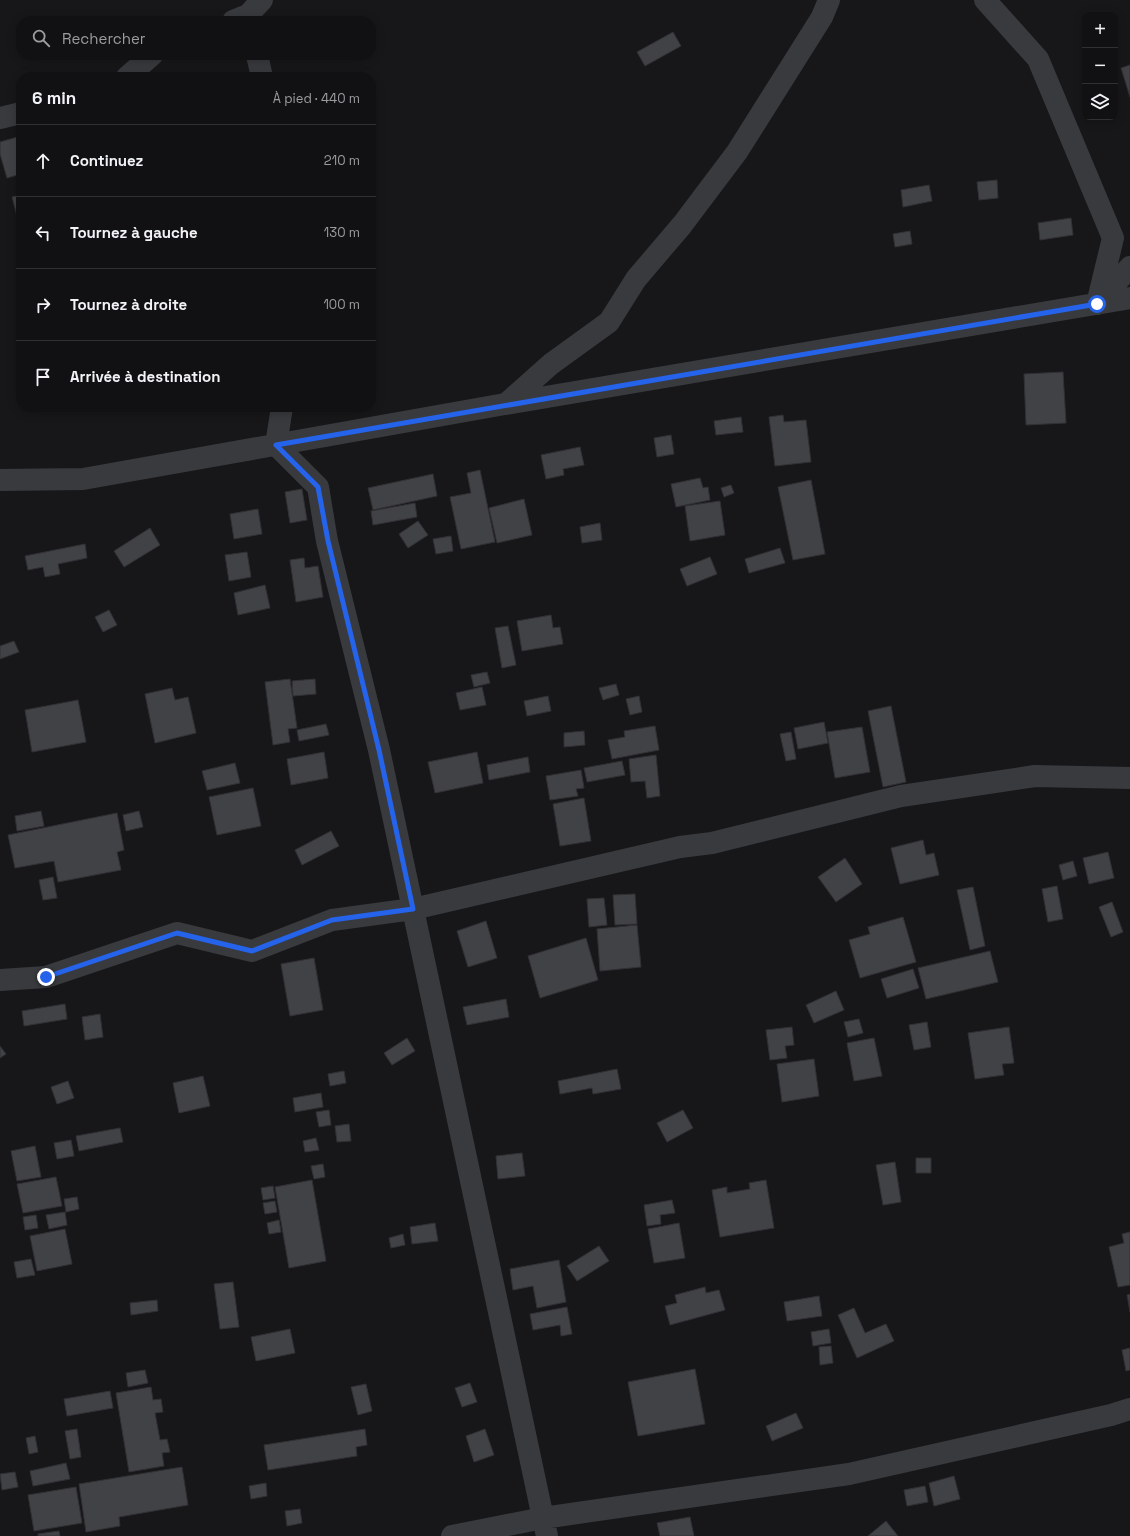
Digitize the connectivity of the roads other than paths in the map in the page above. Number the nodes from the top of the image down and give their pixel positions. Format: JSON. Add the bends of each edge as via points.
{"nodes":[{"id":1,"x":829,"y":0,"type":"edge"},
{"id":2,"x":985,"y":0,"type":"edge"},
{"id":3,"x":146,"y":60,"type":"edge"},
{"id":4,"x":258,"y":60,"type":"edge"},
{"id":5,"x":133,"y":72,"type":"edge"},
{"id":6,"x":261,"y":72,"type":"edge"},
{"id":7,"x":16,"y":114,"type":"edge"},
{"id":8,"x":0,"y":118,"type":"edge"},
{"id":9,"x":1130,"y":267,"type":"edge"},
{"id":10,"x":1130,"y":298,"type":"edge"},
{"id":11,"x":1097,"y":304,"type":"junction"},
{"id":12,"x":505,"y":404,"type":"junction"},
{"id":13,"x":281,"y":412,"type":"edge"},
{"id":14,"x":276,"y":445,"type":"junction"},
{"id":15,"x":0,"y":480,"type":"edge"},
{"id":16,"x":1130,"y":778,"type":"edge"},
{"id":17,"x":413,"y":909,"type":"junction"},
{"id":18,"x":0,"y":980,"type":"edge"},
{"id":19,"x":1130,"y":1409,"type":"edge"},
{"id":20,"x":545,"y":1527,"type":"edge"},
{"id":21,"x":452,"y":1536,"type":"edge"}],
"edges":[{"from":1,"to":12,"type":"street","via":[[822,17],[737,152],[682,225],[636,278],[609,322],[552,364]]},
{"from":2,"to":11,"type":"street","via":[[1038,59],[1114,238]]},
{"from":3,"to":5,"type":"street"},
{"from":4,"to":6,"type":"street"},
{"from":7,"to":8,"type":"street"},
{"from":9,"to":11,"type":"street"},
{"from":10,"to":11,"type":"street"},
{"from":11,"to":12,"type":"street"},
{"from":12,"to":14,"type":"street"},
{"from":13,"to":14,"type":"street"},
{"from":14,"to":15,"type":"street","via":[[83,479]]},
{"from":14,"to":17,"type":"street","via":[[318,487],[328,541],[379,750]]},
{"from":16,"to":17,"type":"street","via":[[1035,776],[901,796],[712,843],[680,847]]},
{"from":17,"to":18,"type":"street","via":[[332,920],[252,951],[177,933],[46,977]]},
{"from":17,"to":20,"type":"street"},
{"from":19,"to":20,"type":"street","via":[[849,1474]]},
{"from":20,"to":21,"type":"street"}]}
